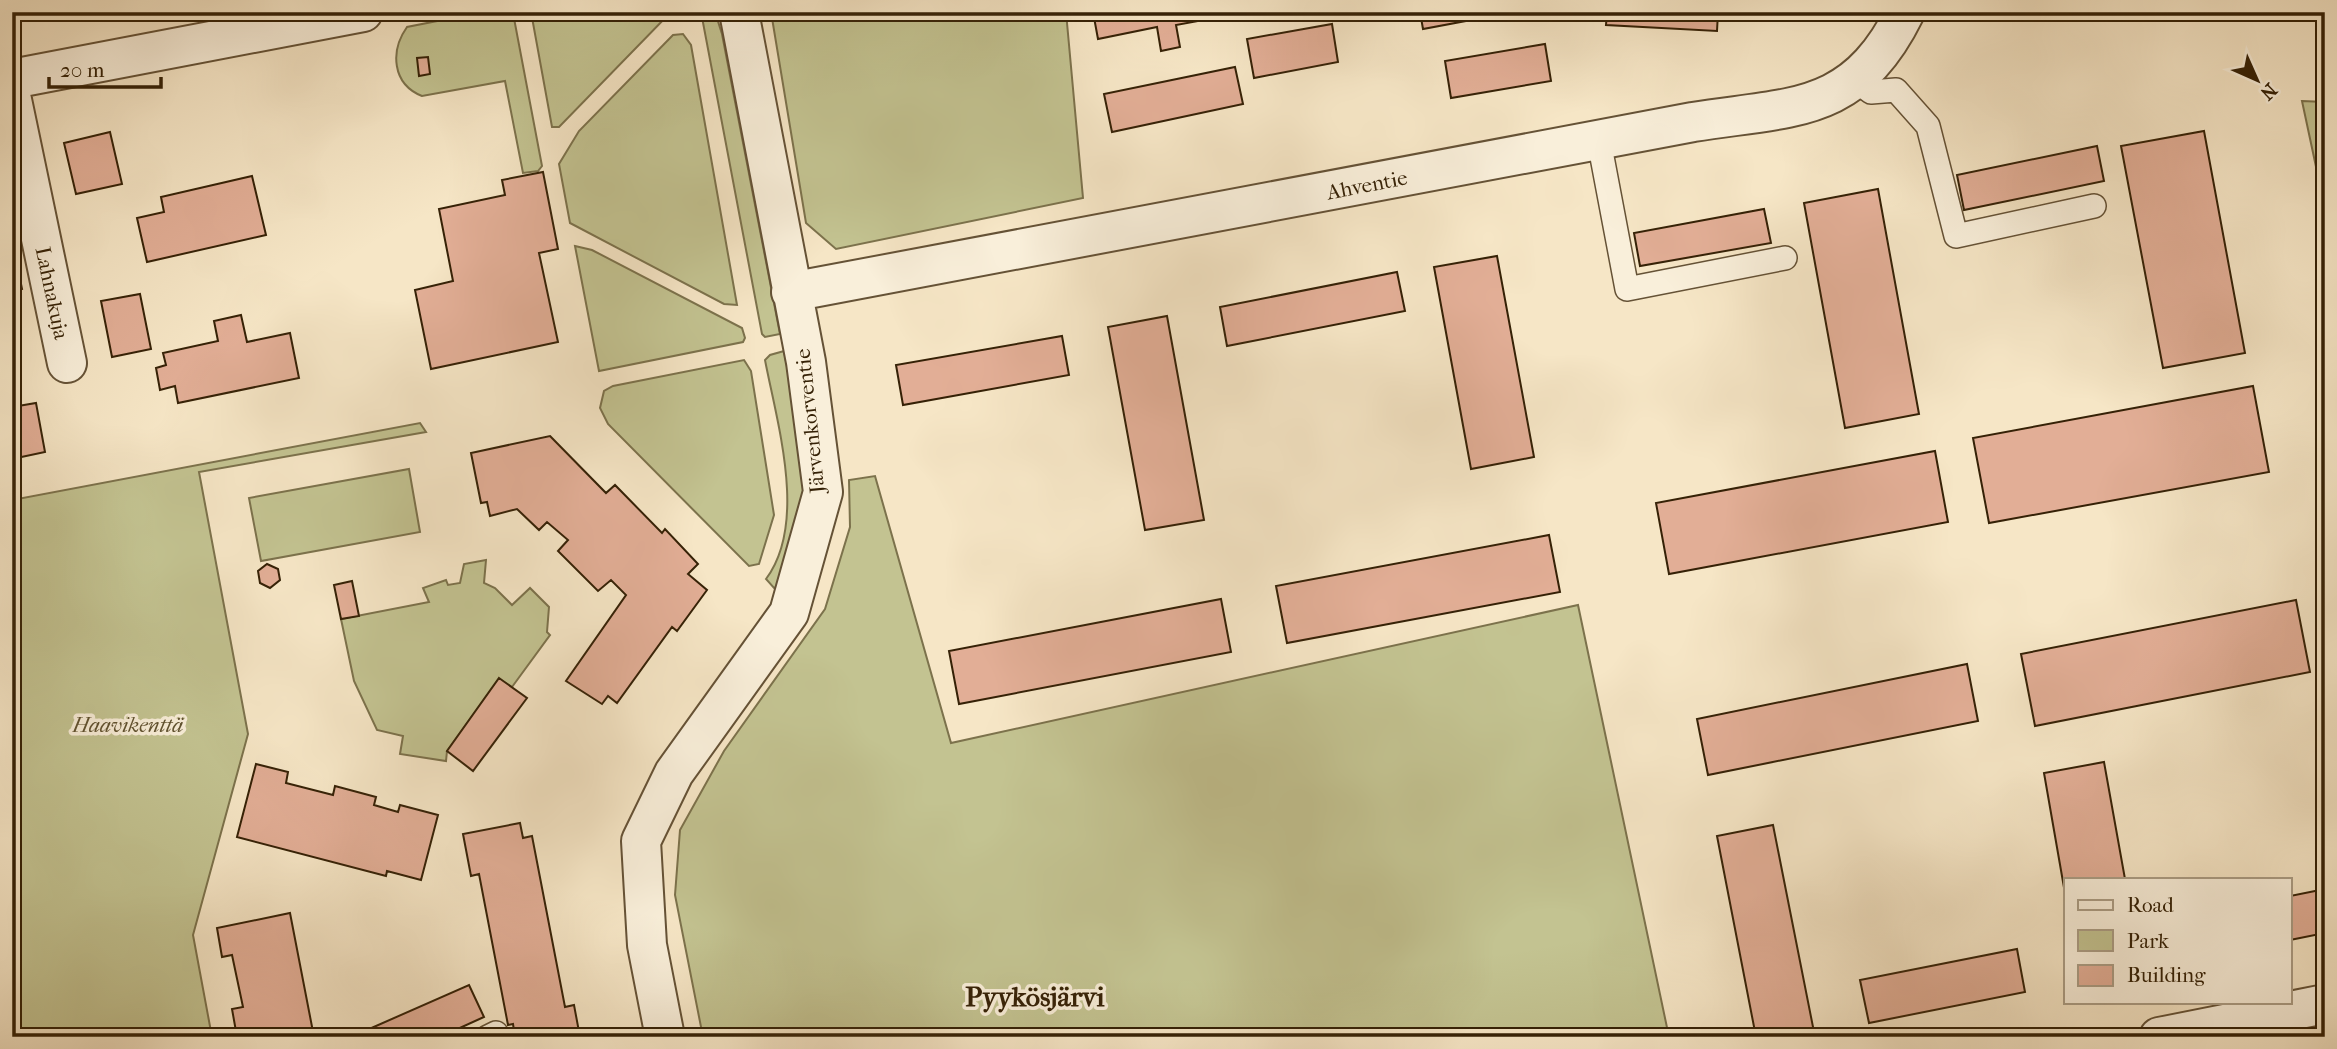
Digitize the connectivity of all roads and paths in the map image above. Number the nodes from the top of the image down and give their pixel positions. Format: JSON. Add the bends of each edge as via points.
{"nodes":[{"id":1,"x":363,"y":12,"type":"edge"},
{"id":2,"x":739,"y":12,"type":"edge"},
{"id":3,"x":1905,"y":12,"type":"edge"},
{"id":4,"x":12,"y":79,"type":"edge"},
{"id":5,"x":1856,"y":81,"type":"junction"},
{"id":6,"x":12,"y":100,"type":"edge"},
{"id":7,"x":1599,"y":141,"type":"junction"},
{"id":8,"x":2094,"y":206,"type":"dead end"},
{"id":9,"x":1785,"y":258,"type":"dead end"},
{"id":10,"x":791,"y":292,"type":"junction"},
{"id":11,"x":67,"y":363,"type":"dead end"},
{"id":12,"x":2325,"y":1004,"type":"edge"},
{"id":13,"x":488,"y":1037,"type":"edge"},
{"id":14,"x":497,"y":1037,"type":"edge"},
{"id":15,"x":665,"y":1037,"type":"edge"},
{"id":16,"x":2159,"y":1037,"type":"edge"}],
"edges":[{"from":1,"to":4,"type":"street"},
{"from":2,"to":10,"type":"street","name":"Järvenkorventie"},
{"from":3,"to":5,"type":"street","name":"Ahventie"},
{"from":5,"to":7,"type":"street","name":"Ahventie","via":[[1819,102]]},
{"from":5,"to":8,"type":"lane","via":[[1871,92],[1896,90],[1928,126],[1956,236]]},
{"from":6,"to":11,"type":"street","name":"Lahnakuja"},
{"from":7,"to":9,"type":"lane","via":[[1627,289]]},
{"from":7,"to":10,"type":"street","name":"Ahventie"},
{"from":10,"to":15,"type":"street","name":"Järvenkorventie","via":[[806,362],[823,492],[789,612],[674,773],[641,841],[646,945]]},
{"from":12,"to":16,"type":"street"},
{"from":13,"to":14,"type":"lane","via":[[496,1033]]}]}
